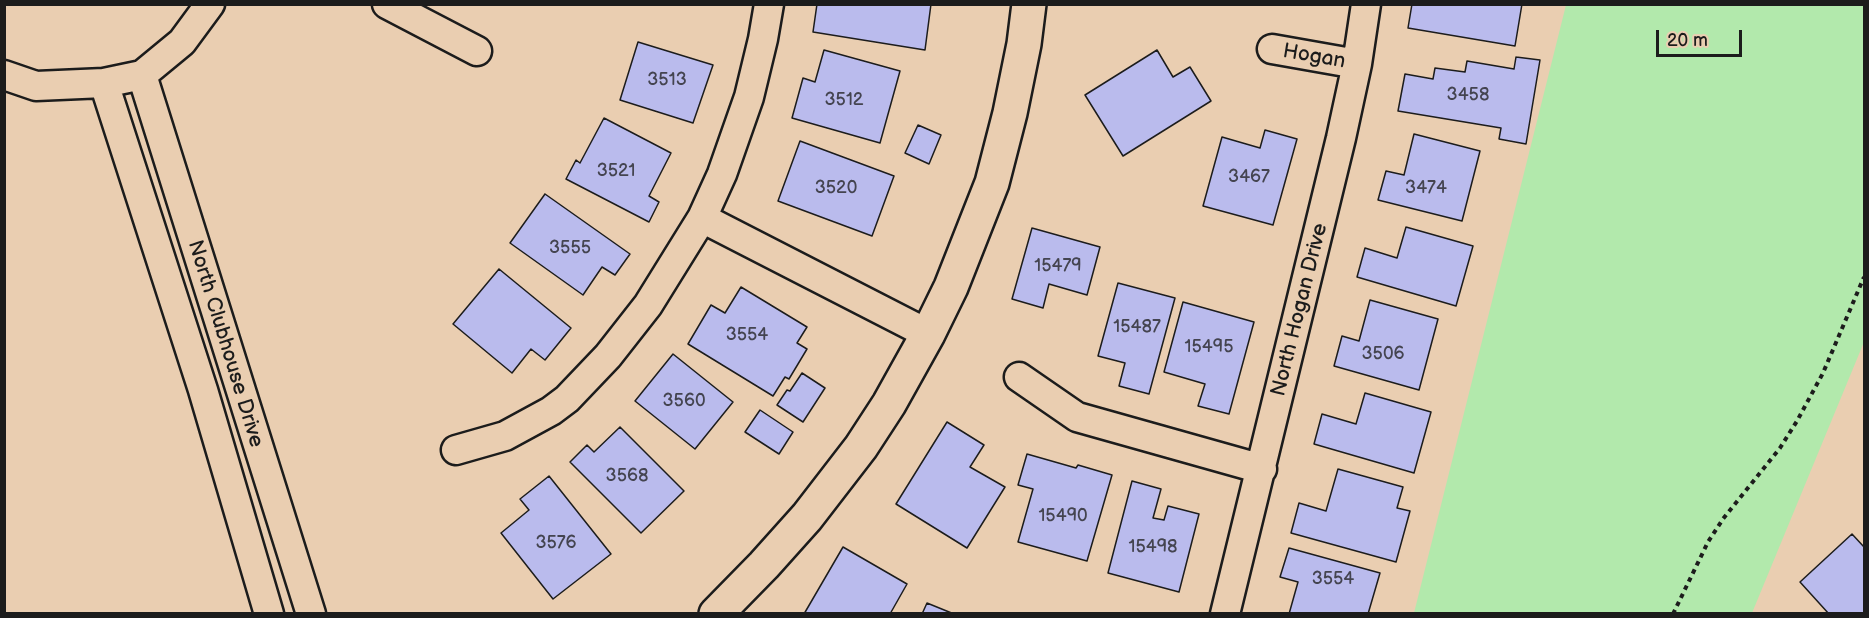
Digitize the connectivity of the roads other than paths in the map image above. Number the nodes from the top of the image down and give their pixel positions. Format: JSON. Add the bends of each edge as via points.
{"nodes":[{"id":1,"x":210,"y":4,"type":"edge"},
{"id":2,"x":387,"y":4,"type":"edge"},
{"id":3,"x":769,"y":4,"type":"edge"},
{"id":4,"x":1029,"y":4,"type":"edge"},
{"id":5,"x":1366,"y":4,"type":"edge"},
{"id":6,"x":1272,"y":49,"type":"dead end"},
{"id":7,"x":477,"y":51,"type":"dead end"},
{"id":8,"x":1357,"y":64,"type":"junction"},
{"id":9,"x":4,"y":75,"type":"edge"},
{"id":10,"x":142,"y":75,"type":"junction"},
{"id":11,"x":104,"y":83,"type":"junction"},
{"id":12,"x":702,"y":218,"type":"junction"},
{"id":13,"x":927,"y":334,"type":"junction"},
{"id":14,"x":1018,"y":376,"type":"dead end"},
{"id":15,"x":456,"y":450,"type":"dead end"},
{"id":16,"x":1262,"y":469,"type":"junction"},
{"id":17,"x":269,"y":614,"type":"edge"},
{"id":18,"x":311,"y":614,"type":"edge"},
{"id":19,"x":716,"y":614,"type":"edge"},
{"id":20,"x":1225,"y":614,"type":"edge"}],
"edges":[{"from":1,"to":10,"type":"street","via":[[182,42]]},
{"from":2,"to":7,"type":"street"},
{"from":3,"to":12,"type":"street","via":[[749,97]]},
{"from":4,"to":13,"type":"street","via":[[1010,113],[992,183],[951,287]]},
{"from":5,"to":8,"type":"street","name":"North Hogan Drive"},
{"from":6,"to":8,"type":"street","name":"Hogan"},
{"from":8,"to":16,"type":"street","name":"North Hogan Drive"},
{"from":9,"to":11,"type":"street","via":[[36,86]]},
{"from":10,"to":11,"type":"street"},
{"from":10,"to":18,"type":"street","name":"North Clubhouse Drive"},
{"from":11,"to":17,"type":"street","name":"North Clubhouse Drive","via":[[203,390]]},
{"from":12,"to":13,"type":"street"},
{"from":12,"to":15,"type":"street","via":[[648,305],[567,399],[505,436]]},
{"from":13,"to":19,"type":"street","via":[[861,447],[807,517]]},
{"from":14,"to":16,"type":"street","via":[[1077,417]]},
{"from":16,"to":20,"type":"street","name":"North Hogan Drive"}]}
